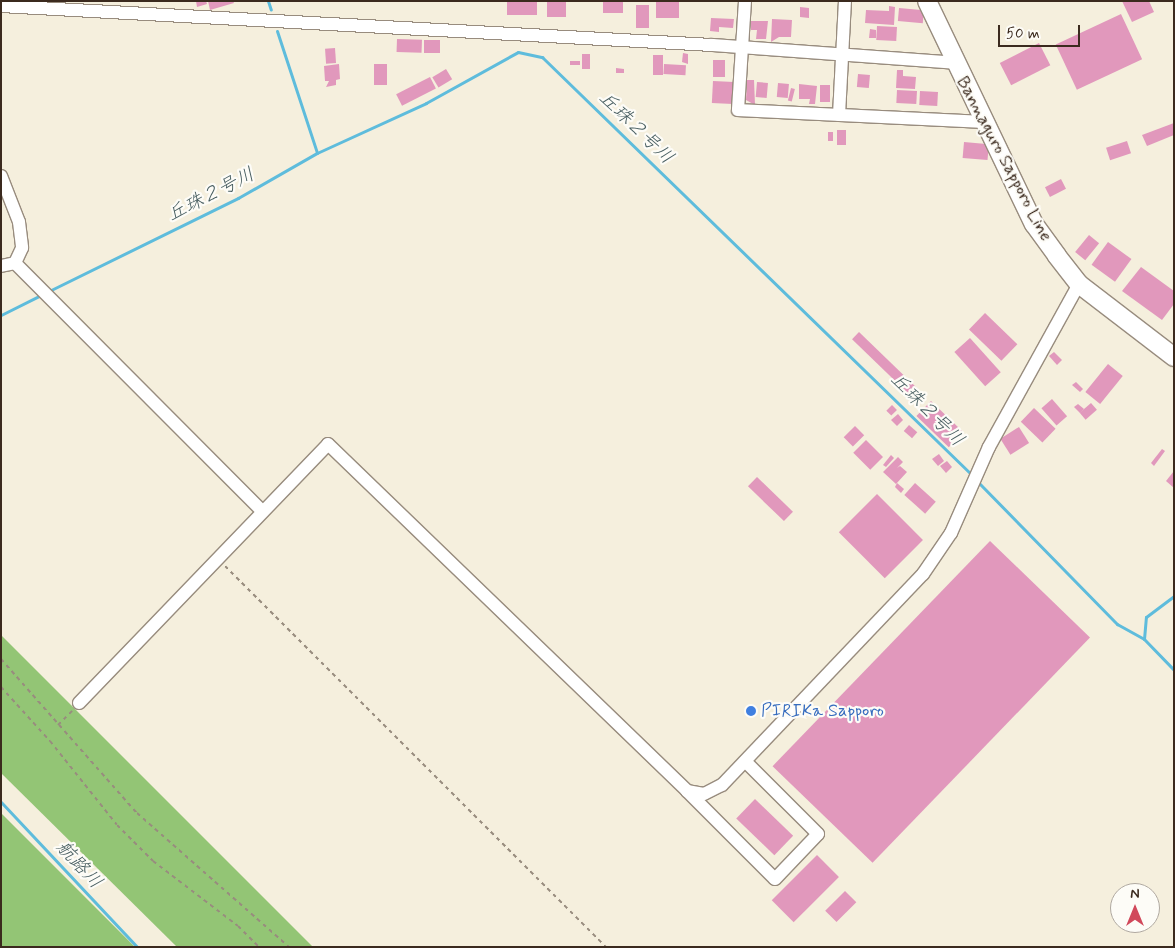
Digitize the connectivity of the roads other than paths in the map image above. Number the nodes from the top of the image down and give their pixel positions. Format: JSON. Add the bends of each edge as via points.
{"nodes":[{"id":1,"x":744,"y":1,"type":"edge"},
{"id":2,"x":845,"y":1,"type":"edge"},
{"id":3,"x":927,"y":1,"type":"edge"},
{"id":4,"x":1,"y":6,"type":"edge"},
{"id":5,"x":742,"y":47,"type":"junction"},
{"id":6,"x":842,"y":54,"type":"junction"},
{"id":7,"x":954,"y":63,"type":"junction"},
{"id":8,"x":839,"y":115,"type":"junction"},
{"id":9,"x":984,"y":122,"type":"junction"},
{"id":10,"x":1,"y":176,"type":"edge"},
{"id":11,"x":16,"y":263,"type":"junction"},
{"id":12,"x":1,"y":266,"type":"edge"},
{"id":13,"x":1079,"y":284,"type":"junction"},
{"id":14,"x":1174,"y":357,"type":"edge"},
{"id":15,"x":262,"y":510,"type":"junction"},
{"id":16,"x":78,"y":703,"type":"road end"},
{"id":17,"x":745,"y":761,"type":"junction"},
{"id":18,"x":687,"y":791,"type":"junction"}],
"edges":[{"from":1,"to":5,"type":"street"},
{"from":2,"to":6,"type":"street"},
{"from":3,"to":7,"type":"main road","name":"Bannaguro Sapporo Line"},
{"from":4,"to":5,"type":"street"},
{"from":5,"to":6,"type":"street"},
{"from":5,"to":8,"type":"street","via":[[738,110]]},
{"from":6,"to":7,"type":"street"},
{"from":6,"to":8,"type":"street"},
{"from":7,"to":9,"type":"main road","name":"Bannaguro Sapporo Line"},
{"from":8,"to":9,"type":"street"},
{"from":9,"to":13,"type":"main road","name":"Bannaguro Sapporo Line","via":[[1034,224]]},
{"from":10,"to":11,"type":"street","via":[[19,222],[22,248]]},
{"from":11,"to":12,"type":"street"},
{"from":11,"to":15,"type":"street"},
{"from":13,"to":14,"type":"main road","name":"Bannaguro Sapporo Line"},
{"from":13,"to":17,"type":"street","via":[[978,471],[951,533],[923,574]]},
{"from":15,"to":16,"type":"street"},
{"from":15,"to":18,"type":"street","via":[[328,444]]},
{"from":17,"to":18,"type":"street","via":[[722,785],[704,794]]},
{"from":17,"to":18,"type":"street","via":[[818,834],[775,879]]}]}
